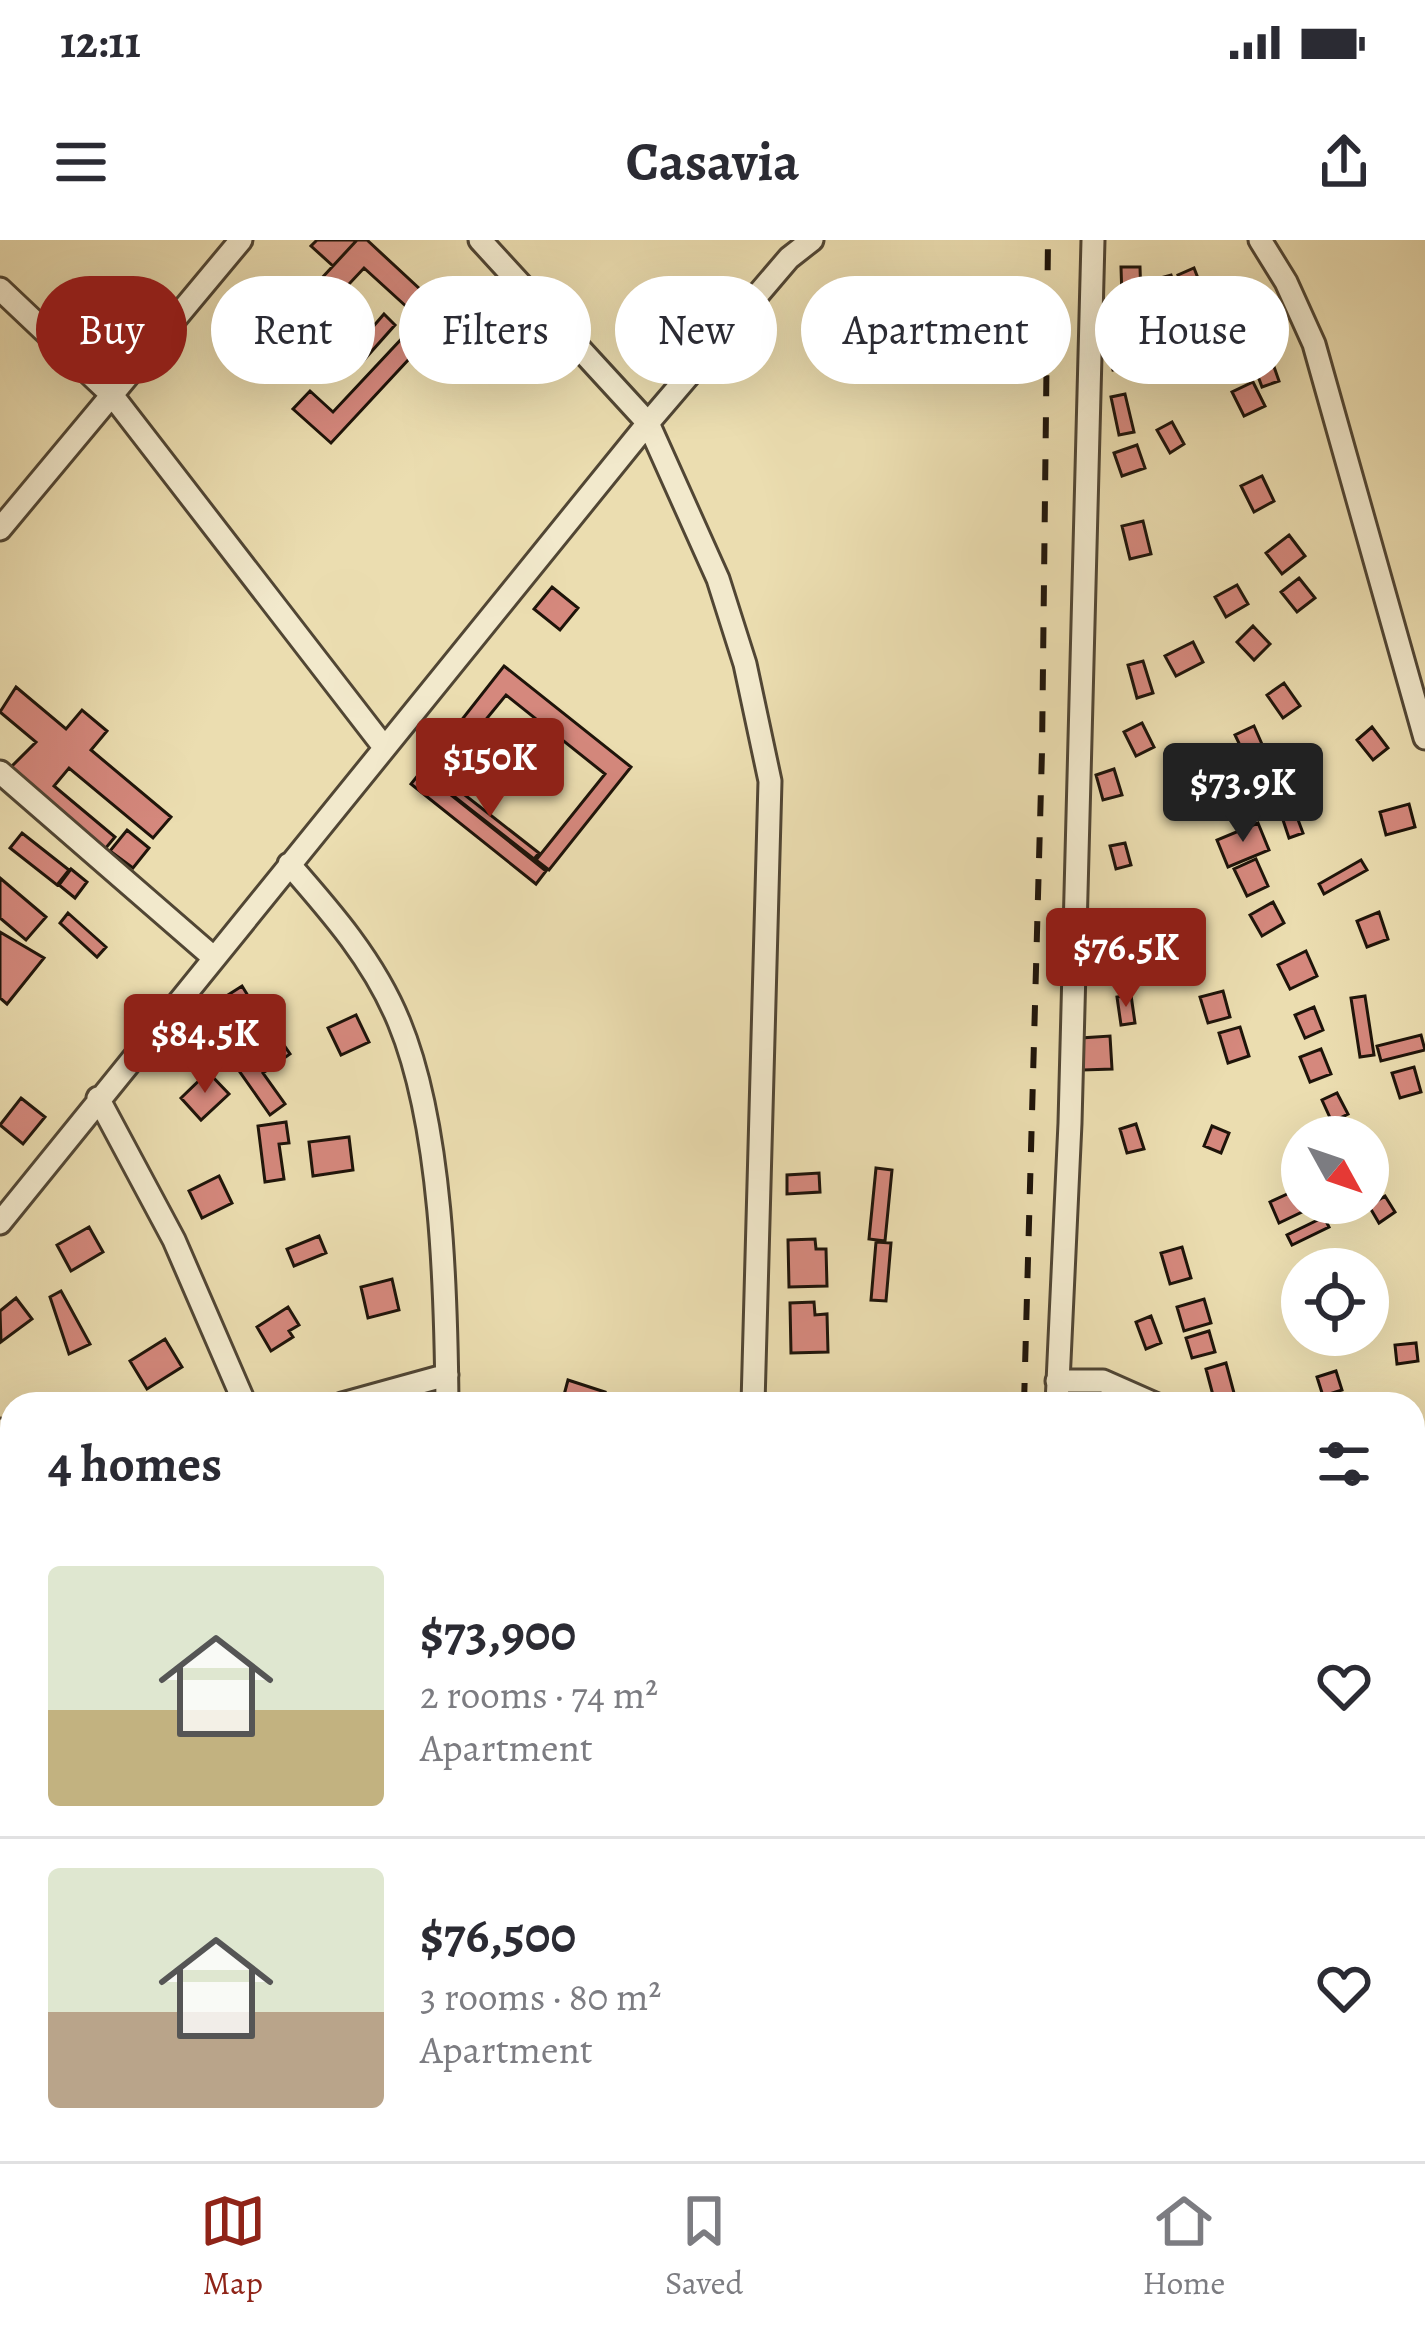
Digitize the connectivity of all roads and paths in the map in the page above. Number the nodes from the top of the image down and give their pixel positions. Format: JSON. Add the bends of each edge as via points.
{"nodes":[{"id":1,"x":242,"y":240,"type":"edge"},
{"id":2,"x":480,"y":240,"type":"edge"},
{"id":3,"x":812,"y":240,"type":"edge"},
{"id":4,"x":1093,"y":240,"type":"edge"},
{"id":5,"x":1260,"y":240,"type":"edge"},
{"id":6,"x":0,"y":289,"type":"edge"},
{"id":7,"x":112,"y":395,"type":"junction"},
{"id":8,"x":648,"y":423,"type":"junction"},
{"id":9,"x":0,"y":529,"type":"edge"},
{"id":10,"x":1425,"y":738,"type":"edge"},
{"id":11,"x":384,"y":747,"type":"junction"},
{"id":12,"x":0,"y":772,"type":"edge"},
{"id":13,"x":289,"y":864,"type":"junction"},
{"id":14,"x":213,"y":957,"type":"junction"},
{"id":15,"x":98,"y":1098,"type":"junction"},
{"id":16,"x":0,"y":1223,"type":"edge"},
{"id":17,"x":447,"y":1375,"type":"junction"},
{"id":18,"x":1058,"y":1381,"type":"junction"},
{"id":19,"x":240,"y":1392,"type":"edge"},
{"id":20,"x":385,"y":1392,"type":"edge"},
{"id":21,"x":448,"y":1392,"type":"edge"},
{"id":22,"x":753,"y":1392,"type":"edge"},
{"id":23,"x":1058,"y":1392,"type":"edge"},
{"id":24,"x":1128,"y":1392,"type":"edge"}],
"edges":[{"from":1,"to":7,"type":"street"},
{"from":2,"to":8,"type":"street"},
{"from":3,"to":8,"type":"street"},
{"from":4,"to":18,"type":"street"},
{"from":5,"to":10,"type":"street","via":[[1313,344]]},
{"from":6,"to":7,"type":"street"},
{"from":7,"to":9,"type":"street"},
{"from":7,"to":11,"type":"street"},
{"from":8,"to":11,"type":"street"},
{"from":8,"to":22,"type":"street","via":[[718,579],[770,781]]},
{"from":11,"to":13,"type":"street"},
{"from":12,"to":14,"type":"street"},
{"from":13,"to":14,"type":"street"},
{"from":13,"to":17,"type":"street","via":[[345,927],[400,1023],[423,1105]]},
{"from":14,"to":15,"type":"street"},
{"from":15,"to":16,"type":"street"},
{"from":15,"to":19,"type":"street","via":[[174,1240]]},
{"from":17,"to":20,"type":"street"},
{"from":17,"to":21,"type":"street"},
{"from":18,"to":23,"type":"street"},
{"from":18,"to":24,"type":"street","via":[[1103,1381]]}]}
